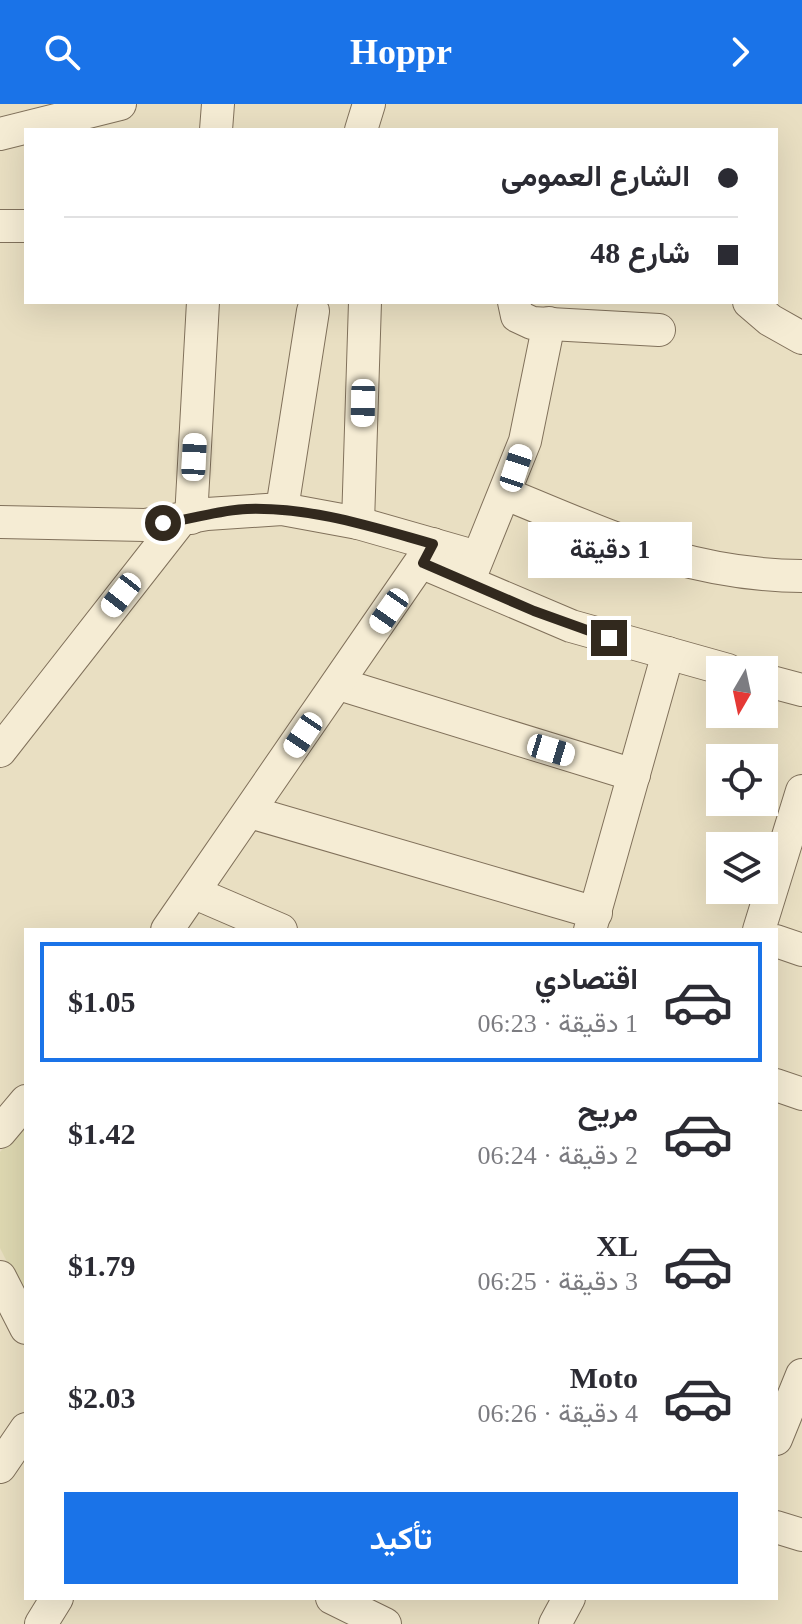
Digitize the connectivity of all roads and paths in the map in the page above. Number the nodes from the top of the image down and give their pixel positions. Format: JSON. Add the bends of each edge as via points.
{"nodes":[{"id":1,"x":120,"y":104,"type":"edge"},
{"id":2,"x":218,"y":104,"type":"edge"},
{"id":3,"x":369,"y":104,"type":"edge"},
{"id":4,"x":216,"y":128,"type":"edge"},
{"id":5,"x":362,"y":128,"type":"edge"},
{"id":6,"x":0,"y":134,"type":"edge"},
{"id":7,"x":0,"y":226,"type":"edge"},
{"id":8,"x":24,"y":226,"type":"edge"},
{"id":9,"x":203,"y":304,"type":"edge"},
{"id":10,"x":365,"y":304,"type":"edge"},
{"id":11,"x":514,"y":304,"type":"edge"},
{"id":12,"x":751,"y":304,"type":"edge"},
{"id":13,"x":313,"y":311,"type":"dead end"},
{"id":14,"x":549,"y":323,"type":"junction"},
{"id":15,"x":659,"y":330,"type":"dead end"},
{"id":16,"x":802,"y":338,"type":"edge"},
{"id":17,"x":506,"y":494,"type":"junction"},
{"id":18,"x":282,"y":509,"type":"junction"},
{"id":19,"x":185,"y":520,"type":"junction"},
{"id":20,"x":0,"y":522,"type":"edge"},
{"id":21,"x":358,"y":523,"type":"junction"},
{"id":22,"x":428,"y":554,"type":"junction"},
{"id":23,"x":473,"y":570,"type":"junction"},
{"id":24,"x":802,"y":576,"type":"edge"},
{"id":25,"x":668,"y":653,"type":"junction"},
{"id":26,"x":706,"y":664,"type":"edge"},
{"id":27,"x":339,"y":684,"type":"junction"},
{"id":28,"x":778,"y":684,"type":"edge"},
{"id":29,"x":802,"y":690,"type":"edge"},
{"id":30,"x":0,"y":751,"type":"edge"},
{"id":31,"x":634,"y":775,"type":"junction"},
{"id":32,"x":802,"y":791,"type":"edge"},
{"id":33,"x":250,"y":812,"type":"junction"},
{"id":34,"x":792,"y":861,"type":"edge"},
{"id":35,"x":195,"y":893,"type":"junction"},
{"id":36,"x":593,"y":921,"type":"edge"},
{"id":37,"x":169,"y":928,"type":"edge"},
{"id":38,"x":276,"y":928,"type":"edge"},
{"id":39,"x":760,"y":928,"type":"edge"},
{"id":40,"x":778,"y":942,"type":"edge"},
{"id":41,"x":802,"y":950,"type":"edge"},
{"id":42,"x":778,"y":1086,"type":"edge"},
{"id":43,"x":802,"y":1094,"type":"edge"},
{"id":44,"x":24,"y":1103,"type":"edge"},
{"id":45,"x":0,"y":1132,"type":"edge"},
{"id":46,"x":0,"y":1277,"type":"edge"},
{"id":47,"x":24,"y":1324,"type":"edge"},
{"id":48,"x":802,"y":1375,"type":"edge"},
{"id":49,"x":24,"y":1432,"type":"edge"},
{"id":50,"x":778,"y":1434,"type":"edge"},
{"id":51,"x":0,"y":1467,"type":"edge"},
{"id":52,"x":778,"y":1528,"type":"edge"},
{"id":53,"x":802,"y":1535,"type":"edge"},
{"id":54,"x":56,"y":1600,"type":"edge"},
{"id":55,"x":568,"y":1600,"type":"edge"},
{"id":56,"x":344,"y":1601,"type":"edge"},
{"id":57,"x":41,"y":1624,"type":"edge"},
{"id":58,"x":385,"y":1624,"type":"edge"},
{"id":59,"x":555,"y":1624,"type":"edge"}],
"edges":[{"from":1,"to":6,"type":"street"},
{"from":2,"to":4,"type":"street"},
{"from":3,"to":5,"type":"street"},
{"from":7,"to":8,"type":"street"},
{"from":9,"to":19,"type":"street"},
{"from":10,"to":21,"type":"street"},
{"from":11,"to":14,"type":"street","via":[[524,321]]},
{"from":12,"to":16,"type":"street"},
{"from":13,"to":18,"type":"street"},
{"from":14,"to":15,"type":"street"},
{"from":14,"to":17,"type":"street","via":[[525,441]]},
{"from":17,"to":23,"type":"street"},
{"from":17,"to":24,"type":"street","via":[[673,560],[730,572]]},
{"from":18,"to":19,"type":"street","via":[[244,509]]},
{"from":18,"to":21,"type":"street"},
{"from":19,"to":20,"type":"street","via":[[111,527]]},
{"from":19,"to":30,"type":"street"},
{"from":21,"to":22,"type":"street"},
{"from":22,"to":23,"type":"street"},
{"from":22,"to":27,"type":"street"},
{"from":23,"to":25,"type":"street","via":[[571,626]]},
{"from":25,"to":26,"type":"street"},
{"from":25,"to":31,"type":"street"},
{"from":27,"to":31,"type":"street"},
{"from":27,"to":33,"type":"street"},
{"from":28,"to":29,"type":"street"},
{"from":31,"to":36,"type":"street"},
{"from":32,"to":34,"type":"street"},
{"from":33,"to":35,"type":"street"},
{"from":33,"to":36,"type":"street"},
{"from":34,"to":39,"type":"street"},
{"from":35,"to":37,"type":"street"},
{"from":35,"to":38,"type":"street"},
{"from":40,"to":41,"type":"street"},
{"from":42,"to":43,"type":"street"},
{"from":44,"to":45,"type":"street"},
{"from":46,"to":47,"type":"street"},
{"from":48,"to":50,"type":"street"},
{"from":49,"to":51,"type":"street"},
{"from":52,"to":53,"type":"street"},
{"from":54,"to":57,"type":"street"},
{"from":55,"to":59,"type":"street"},
{"from":56,"to":58,"type":"street"}]}
